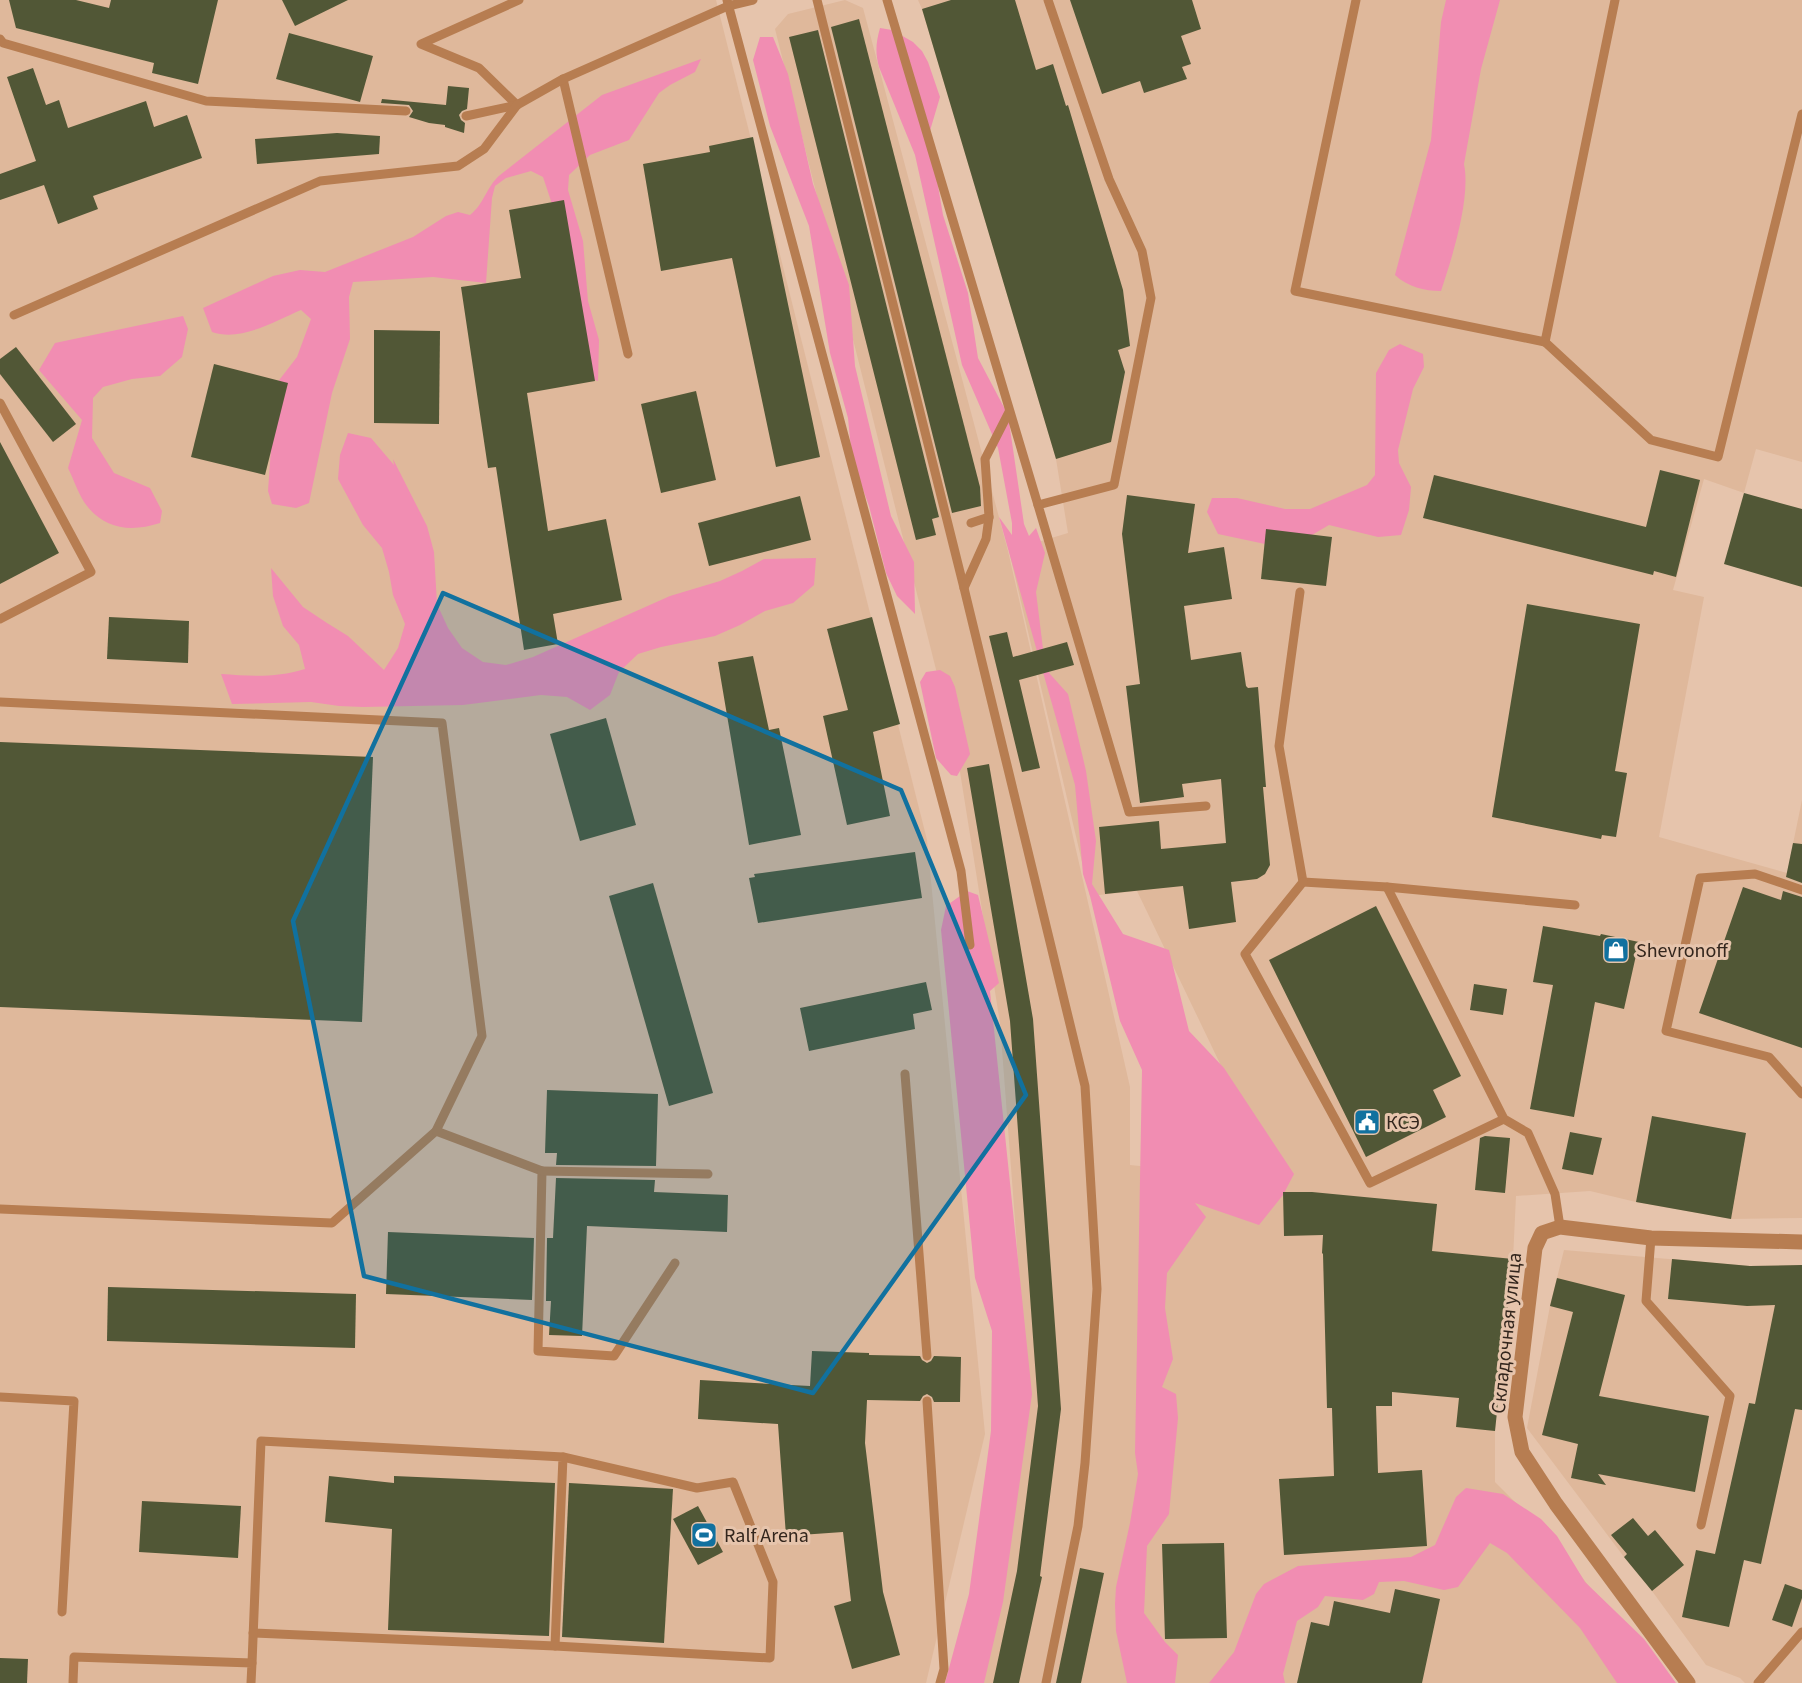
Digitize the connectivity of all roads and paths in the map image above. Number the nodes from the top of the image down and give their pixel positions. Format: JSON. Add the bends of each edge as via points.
{"nodes":[{"id":1,"x":519,"y":0,"type":"edge"},
{"id":2,"x":753,"y":0,"type":"edge"},
{"id":3,"x":817,"y":0,"type":"edge"},
{"id":4,"x":887,"y":0,"type":"edge"},
{"id":5,"x":1048,"y":0,"type":"edge"},
{"id":6,"x":1356,"y":0,"type":"edge"},
{"id":7,"x":1615,"y":0,"type":"edge"},
{"id":8,"x":727,"y":3,"type":"edge"},
{"id":9,"x":0,"y":39,"type":"edge"},
{"id":10,"x":563,"y":79,"type":"junction"},
{"id":11,"x":517,"y":105,"type":"junction"},
{"id":12,"x":406,"y":111,"type":"dead end"},
{"id":13,"x":1802,"y":114,"type":"edge"},
{"id":14,"x":466,"y":116,"type":"dead end"},
{"id":15,"x":14,"y":315,"type":"dead end"},
{"id":16,"x":1545,"y":342,"type":"junction"},
{"id":17,"x":628,"y":354,"type":"dead end"},
{"id":18,"x":0,"y":403,"type":"edge"},
{"id":19,"x":1008,"y":411,"type":"junction"},
{"id":20,"x":1038,"y":505,"type":"junction"},
{"id":21,"x":989,"y":517,"type":"junction"},
{"id":22,"x":971,"y":523,"type":"dead end"},
{"id":23,"x":964,"y":588,"type":"junction"},
{"id":24,"x":1300,"y":591,"type":"dead end"},
{"id":25,"x":0,"y":619,"type":"edge"},
{"id":26,"x":0,"y":702,"type":"edge"},
{"id":27,"x":1206,"y":807,"type":"dead end"},
{"id":28,"x":1303,"y":882,"type":"junction"},
{"id":29,"x":1387,"y":887,"type":"junction"},
{"id":30,"x":1802,"y":890,"type":"edge"},
{"id":31,"x":1575,"y":905,"type":"dead end"},
{"id":32,"x":970,"y":945,"type":"dead end"},
{"id":33,"x":905,"y":1074,"type":"dead end"},
{"id":34,"x":1802,"y":1094,"type":"edge"},
{"id":35,"x":1504,"y":1119,"type":"junction"},
{"id":36,"x":436,"y":1131,"type":"junction"},
{"id":37,"x":542,"y":1171,"type":"junction"},
{"id":38,"x":708,"y":1174,"type":"dead end"},
{"id":39,"x":0,"y":1209,"type":"edge"},
{"id":40,"x":1560,"y":1227,"type":"junction"},
{"id":41,"x":1651,"y":1238,"type":"junction"},
{"id":42,"x":1802,"y":1242,"type":"edge"},
{"id":43,"x":675,"y":1263,"type":"dead end"},
{"id":44,"x":927,"y":1356,"type":"dead end"},
{"id":45,"x":0,"y":1397,"type":"edge"},
{"id":46,"x":927,"y":1401,"type":"dead end"},
{"id":47,"x":563,"y":1457,"type":"junction"},
{"id":48,"x":1701,"y":1525,"type":"dead end"},
{"id":49,"x":62,"y":1612,"type":"dead end"},
{"id":50,"x":1802,"y":1632,"type":"edge"},
{"id":51,"x":253,"y":1633,"type":"junction"},
{"id":52,"x":555,"y":1646,"type":"junction"},
{"id":53,"x":252,"y":1663,"type":"junction"},
{"id":54,"x":73,"y":1683,"type":"edge"},
{"id":55,"x":251,"y":1683,"type":"edge"},
{"id":56,"x":940,"y":1683,"type":"edge"},
{"id":57,"x":1046,"y":1683,"type":"edge"},
{"id":58,"x":1688,"y":1683,"type":"edge"},
{"id":59,"x":1758,"y":1683,"type":"edge"}],
"edges":[{"from":1,"to":11,"type":"lane","via":[[421,44],[479,68]]},
{"from":2,"to":8,"type":"lane"},
{"from":3,"to":23,"type":"lane"},
{"from":4,"to":19,"type":"lane"},
{"from":5,"to":20,"type":"lane","via":[[1109,178],[1142,251],[1151,298],[1114,485]]},
{"from":6,"to":16,"type":"lane","via":[[1295,291]]},
{"from":7,"to":16,"type":"lane"},
{"from":8,"to":10,"type":"lane"},
{"from":8,"to":32,"type":"lane","via":[[961,871]]},
{"from":9,"to":12,"type":"lane","via":[[206,101]]},
{"from":10,"to":11,"type":"lane"},
{"from":10,"to":17,"type":"lane"},
{"from":11,"to":14,"type":"lane"},
{"from":11,"to":15,"type":"lane","via":[[484,149],[458,166],[320,181]]},
{"from":13,"to":16,"type":"lane","via":[[1718,456],[1651,440]]},
{"from":18,"to":25,"type":"lane","via":[[91,572]]},
{"from":19,"to":20,"type":"lane"},
{"from":19,"to":21,"type":"lane","via":[[985,459]]},
{"from":20,"to":27,"type":"lane","via":[[1129,813]]},
{"from":21,"to":22,"type":"lane"},
{"from":21,"to":23,"type":"lane","via":[[986,539]]},
{"from":23,"to":57,"type":"lane","via":[[1085,1086],[1097,1300],[1078,1526]]},
{"from":24,"to":28,"type":"lane","via":[[1279,746]]},
{"from":26,"to":36,"type":"lane","via":[[442,723],[482,1036]]},
{"from":28,"to":29,"type":"lane"},
{"from":28,"to":35,"type":"lane","via":[[1245,954],[1370,1183]]},
{"from":29,"to":31,"type":"lane"},
{"from":29,"to":35,"type":"lane"},
{"from":30,"to":34,"type":"lane","via":[[1755,874],[1700,878],[1666,1031],[1769,1057]]},
{"from":33,"to":44,"type":"lane"},
{"from":35,"to":40,"type":"lane","via":[[1528,1133],[1555,1194]]},
{"from":36,"to":37,"type":"lane"},
{"from":36,"to":39,"type":"lane","via":[[332,1223]]},
{"from":37,"to":38,"type":"lane"},
{"from":37,"to":43,"type":"lane","via":[[538,1351],[614,1356]]},
{"from":40,"to":41,"type":"street"},
{"from":40,"to":58,"type":"street","name":"Складочная улица","via":[[1542,1233],[1535,1248],[1515,1417],[1522,1452]]},
{"from":41,"to":42,"type":"street"},
{"from":41,"to":48,"type":"lane","via":[[1646,1301],[1731,1396]]},
{"from":45,"to":49,"type":"lane","via":[[74,1401]]},
{"from":46,"to":56,"type":"lane","via":[[944,1669]]},
{"from":47,"to":51,"type":"lane","via":[[261,1441]]},
{"from":47,"to":52,"type":"lane"},
{"from":47,"to":52,"type":"lane","via":[[697,1488],[733,1482],[772,1582],[770,1658]]},
{"from":50,"to":59,"type":"lane"},
{"from":51,"to":52,"type":"lane"},
{"from":51,"to":53,"type":"lane"},
{"from":53,"to":54,"type":"lane","via":[[74,1657]]},
{"from":53,"to":55,"type":"lane"}]}
